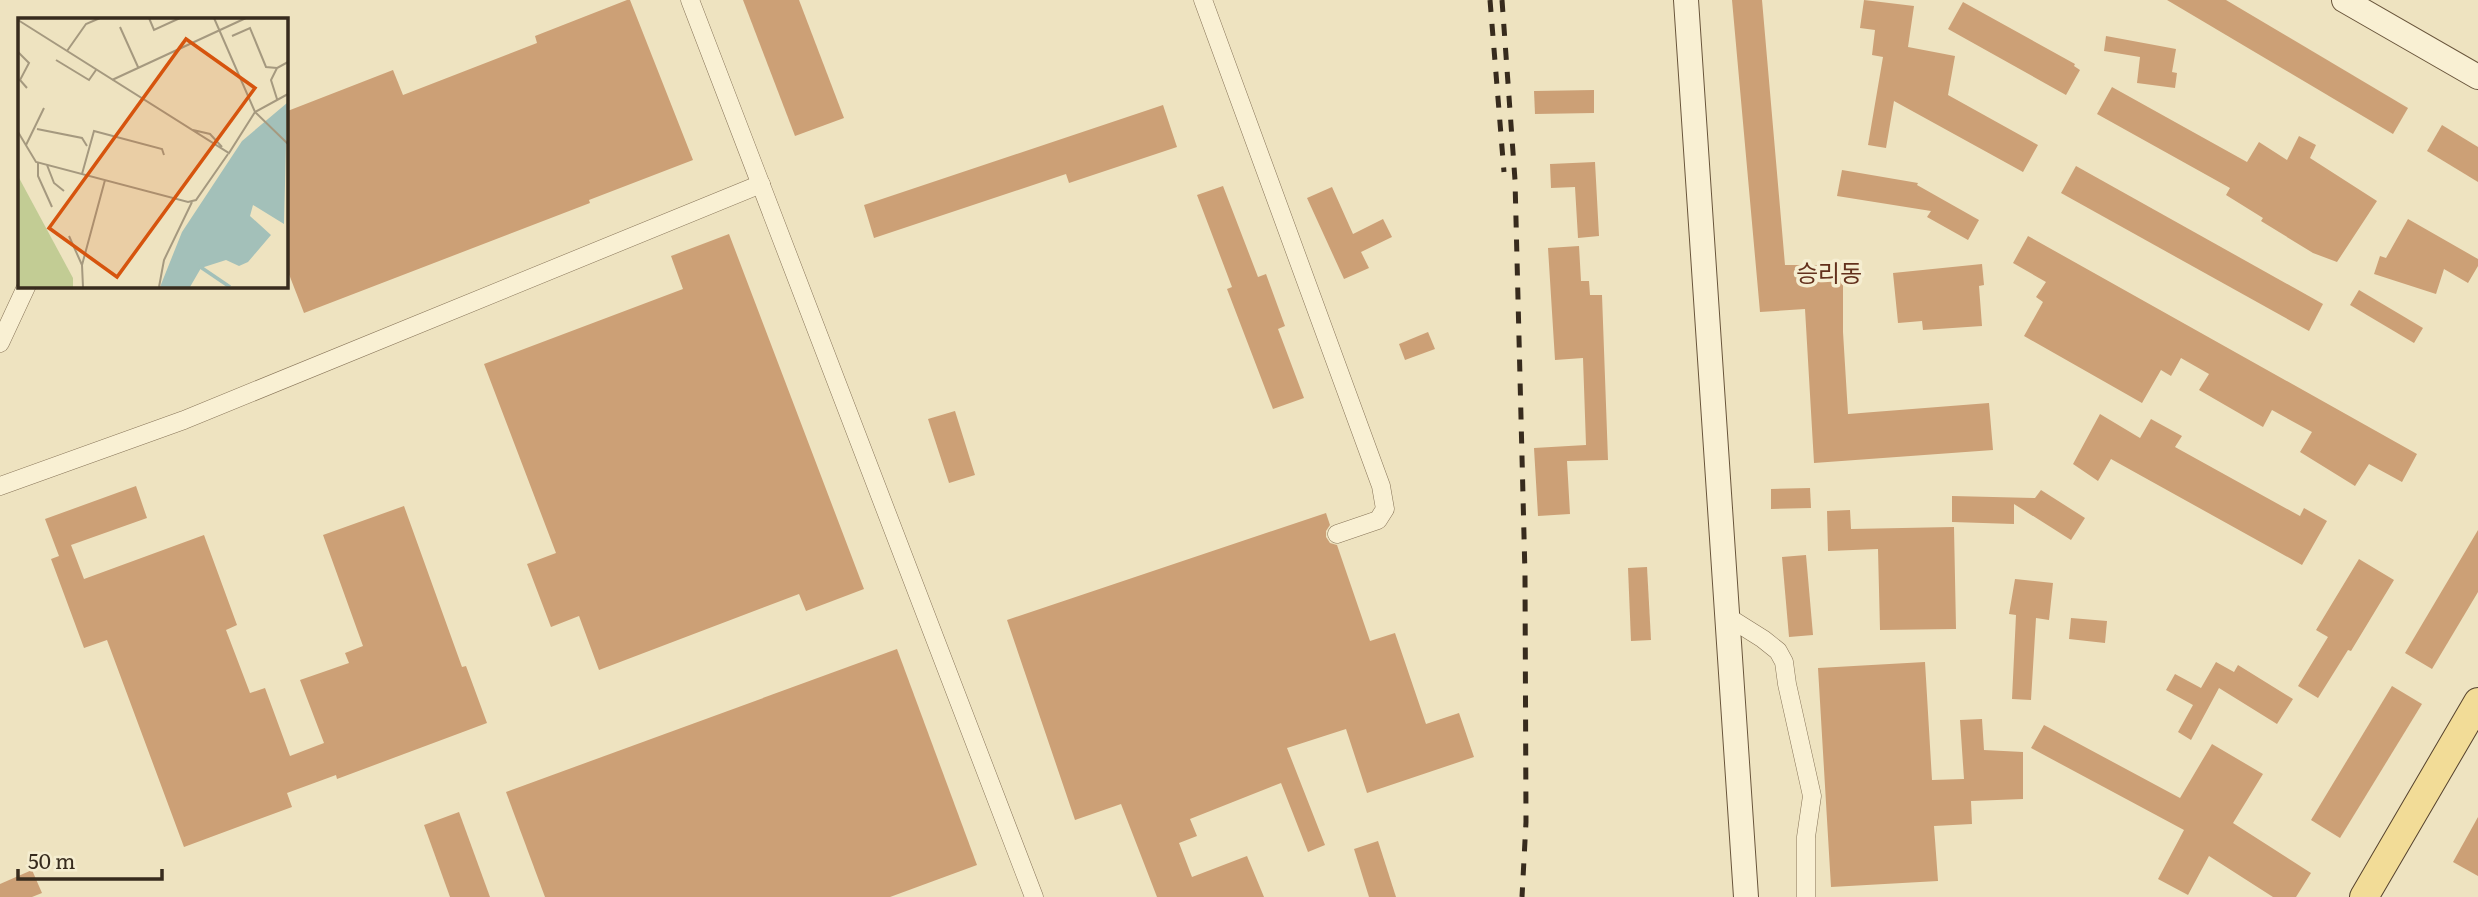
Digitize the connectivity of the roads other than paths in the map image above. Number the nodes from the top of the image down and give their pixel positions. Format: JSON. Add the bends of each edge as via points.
{"nodes":[{"id":1,"x":690,"y":0,"type":"edge"},
{"id":2,"x":1203,"y":0,"type":"edge"},
{"id":3,"x":1686,"y":0,"type":"edge"},
{"id":4,"x":2344,"y":0,"type":"edge"},
{"id":5,"x":2478,"y":77,"type":"edge"},
{"id":6,"x":761,"y":184,"type":"junction"},
{"id":7,"x":26,"y":287,"type":"edge"},
{"id":8,"x":0,"y":342,"type":"edge"},
{"id":9,"x":0,"y":486,"type":"edge"},
{"id":10,"x":1337,"y":534,"type":"dead end"},
{"id":11,"x":1728,"y":617,"type":"junction"},
{"id":12,"x":2478,"y":702,"type":"edge"},
{"id":13,"x":1034,"y":897,"type":"edge"},
{"id":14,"x":1746,"y":897,"type":"edge"},
{"id":15,"x":1806,"y":897,"type":"edge"},
{"id":16,"x":2364,"y":897,"type":"edge"}],
"edges":[{"from":1,"to":6,"type":"street"},
{"from":2,"to":10,"type":"street","via":[[1381,486],[1385,509],[1378,520]]},
{"from":3,"to":11,"type":"main road"},
{"from":4,"to":5,"type":"main road"},
{"from":6,"to":9,"type":"street","via":[[184,420]]},
{"from":6,"to":13,"type":"street"},
{"from":7,"to":8,"type":"street"},
{"from":11,"to":14,"type":"main road"},
{"from":11,"to":15,"type":"street","via":[[1778,651],[1784,662],[1812,796],[1805,849]]},
{"from":12,"to":16,"type":"main road"}]}
